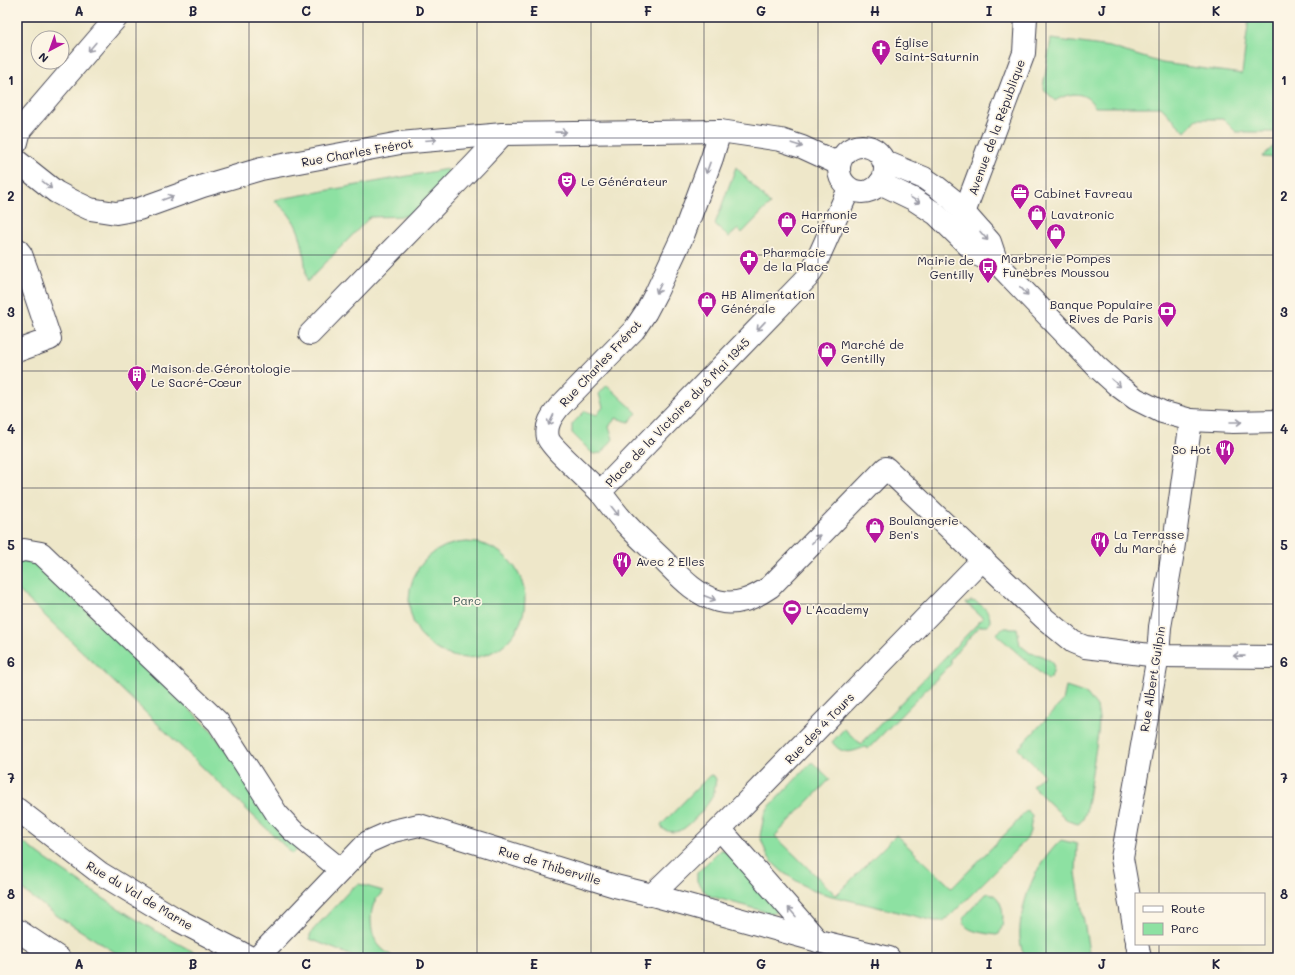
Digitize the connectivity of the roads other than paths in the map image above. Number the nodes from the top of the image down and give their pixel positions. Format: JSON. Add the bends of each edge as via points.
{"nodes":[{"id":1,"x":117,"y":17,"type":"edge"},
{"id":2,"x":1026,"y":17,"type":"edge"},
{"id":3,"x":720,"y":131,"type":"junction"},
{"id":4,"x":503,"y":134,"type":"junction"},
{"id":5,"x":17,"y":142,"type":"edge"},
{"id":6,"x":17,"y":160,"type":"edge"},
{"id":7,"x":883,"y":161,"type":"junction"},
{"id":8,"x":839,"y":164,"type":"junction"},
{"id":9,"x":880,"y":182,"type":"junction"},
{"id":10,"x":849,"y":189,"type":"junction"},
{"id":11,"x":964,"y":213,"type":"junction"},
{"id":12,"x":17,"y":249,"type":"edge"},
{"id":13,"x":997,"y":263,"type":"junction"},
{"id":14,"x":310,"y":334,"type":"dead end"},
{"id":15,"x":17,"y":351,"type":"edge"},
{"id":16,"x":1191,"y":420,"type":"junction"},
{"id":17,"x":1278,"y":422,"type":"edge"},
{"id":18,"x":600,"y":492,"type":"junction"},
{"id":19,"x":17,"y":552,"type":"edge"},
{"id":20,"x":983,"y":559,"type":"junction"},
{"id":21,"x":1158,"y":656,"type":"junction"},
{"id":22,"x":1278,"y":657,"type":"edge"},
{"id":23,"x":17,"y":808,"type":"edge"},
{"id":24,"x":720,"y":829,"type":"junction"},
{"id":25,"x":341,"y":870,"type":"junction"},
{"id":26,"x":652,"y":894,"type":"junction"},
{"id":27,"x":17,"y":930,"type":"edge"},
{"id":28,"x":1135,"y":931,"type":"edge"},
{"id":29,"x":818,"y":942,"type":"junction"},
{"id":30,"x":1137,"y":945,"type":"edge"},
{"id":31,"x":59,"y":958,"type":"edge"},
{"id":32,"x":251,"y":958,"type":"edge"},
{"id":33,"x":257,"y":958,"type":"edge"},
{"id":34,"x":889,"y":958,"type":"edge"},
{"id":35,"x":1140,"y":958,"type":"edge"}],
"edges":[{"from":1,"to":5,"type":"main road","one_way":true,"via":[[20,130]]},
{"from":2,"to":11,"type":"main road","name":"Avenue de la République","via":[[1024,53]]},
{"from":4,"to":3,"type":"main road","name":"Rue Charles Frérot","one_way":true},
{"from":3,"to":8,"type":"main road","name":"Rue Charles Frérot","one_way":true,"via":[[781,140]]},
{"from":3,"to":18,"type":"main road","name":"Rue Charles Frérot","one_way":true,"via":[[684,233],[646,312],[634,330],[550,418],[548,439]]},
{"from":6,"to":4,"type":"main road","name":"Rue Charles Frérot","one_way":true,"via":[[56,192],[90,209],[116,213],[139,209],[261,169],[400,143]]},
{"from":4,"to":14,"type":"main road"},
{"from":7,"to":8,"type":"main road","via":[[880,154],[874,150],[860,146],[847,151]]},
{"from":7,"to":9,"type":"main road","via":[[885,166]]},
{"from":7,"to":11,"type":"main road","via":[[924,178],[952,199]]},
{"from":8,"to":10,"type":"main road","via":[[840,178]]},
{"from":9,"to":10,"type":"main road","via":[[870,191],[856,192]]},
{"from":9,"to":13,"type":"main road","one_way":true,"via":[[913,198],[936,214],[978,255]]},
{"from":10,"to":18,"type":"main road","name":"Place de la Victoire du 8 Mai 1945","one_way":true,"via":[[807,278]]},
{"from":11,"to":13,"type":"main road","one_way":true,"via":[[990,242]]},
{"from":12,"to":15,"type":"main road","via":[[24,262],[50,339]]},
{"from":13,"to":16,"type":"main road","one_way":true,"via":[[1117,385],[1136,399],[1162,412]]},
{"from":16,"to":17,"type":"main road","one_way":true},
{"from":16,"to":21,"type":"main road","name":"Rue Albert Guilpin","via":[[1160,627]]},
{"from":18,"to":20,"type":"main road","name":"Place de la Victoire du 8 Mai 1945","one_way":true,"via":[[627,525],[690,586],[704,596],[719,601],[747,600],[770,587],[886,468]]},
{"from":19,"to":25,"type":"main road","via":[[24,550],[41,553],[218,722],[277,814],[292,830]]},
{"from":20,"to":21,"type":"main road","name":"Place de la Victoire du 8 Mai 1945","via":[[1072,642],[1085,647]]},
{"from":20,"to":24,"type":"main road","name":"Rue des 4 Tours"},
{"from":22,"to":21,"type":"main road","name":"Place de la Victoire du 8 Mai 1945","one_way":true},
{"from":21,"to":28,"type":"main road","name":"Rue Albert Guilpin","via":[[1122,858]]},
{"from":23,"to":32,"type":"main road","name":"Rue du Val de Marne","via":[[100,873],[176,919]]},
{"from":24,"to":26,"type":"main road","name":"Rue des 4 Tours"},
{"from":29,"to":24,"type":"main road","one_way":true},
{"from":25,"to":26,"type":"main road","name":"Rue de Thiberville","via":[[368,842],[393,831],[419,825],[615,886]]},
{"from":25,"to":33,"type":"main road","name":"Rue de Thiberville"},
{"from":26,"to":29,"type":"main road","name":"Rue de Thiberville"},
{"from":27,"to":31,"type":"main road"},
{"from":29,"to":34,"type":"main road","name":"Rue de Thiberville"},
{"from":30,"to":35,"type":"main road"}]}
